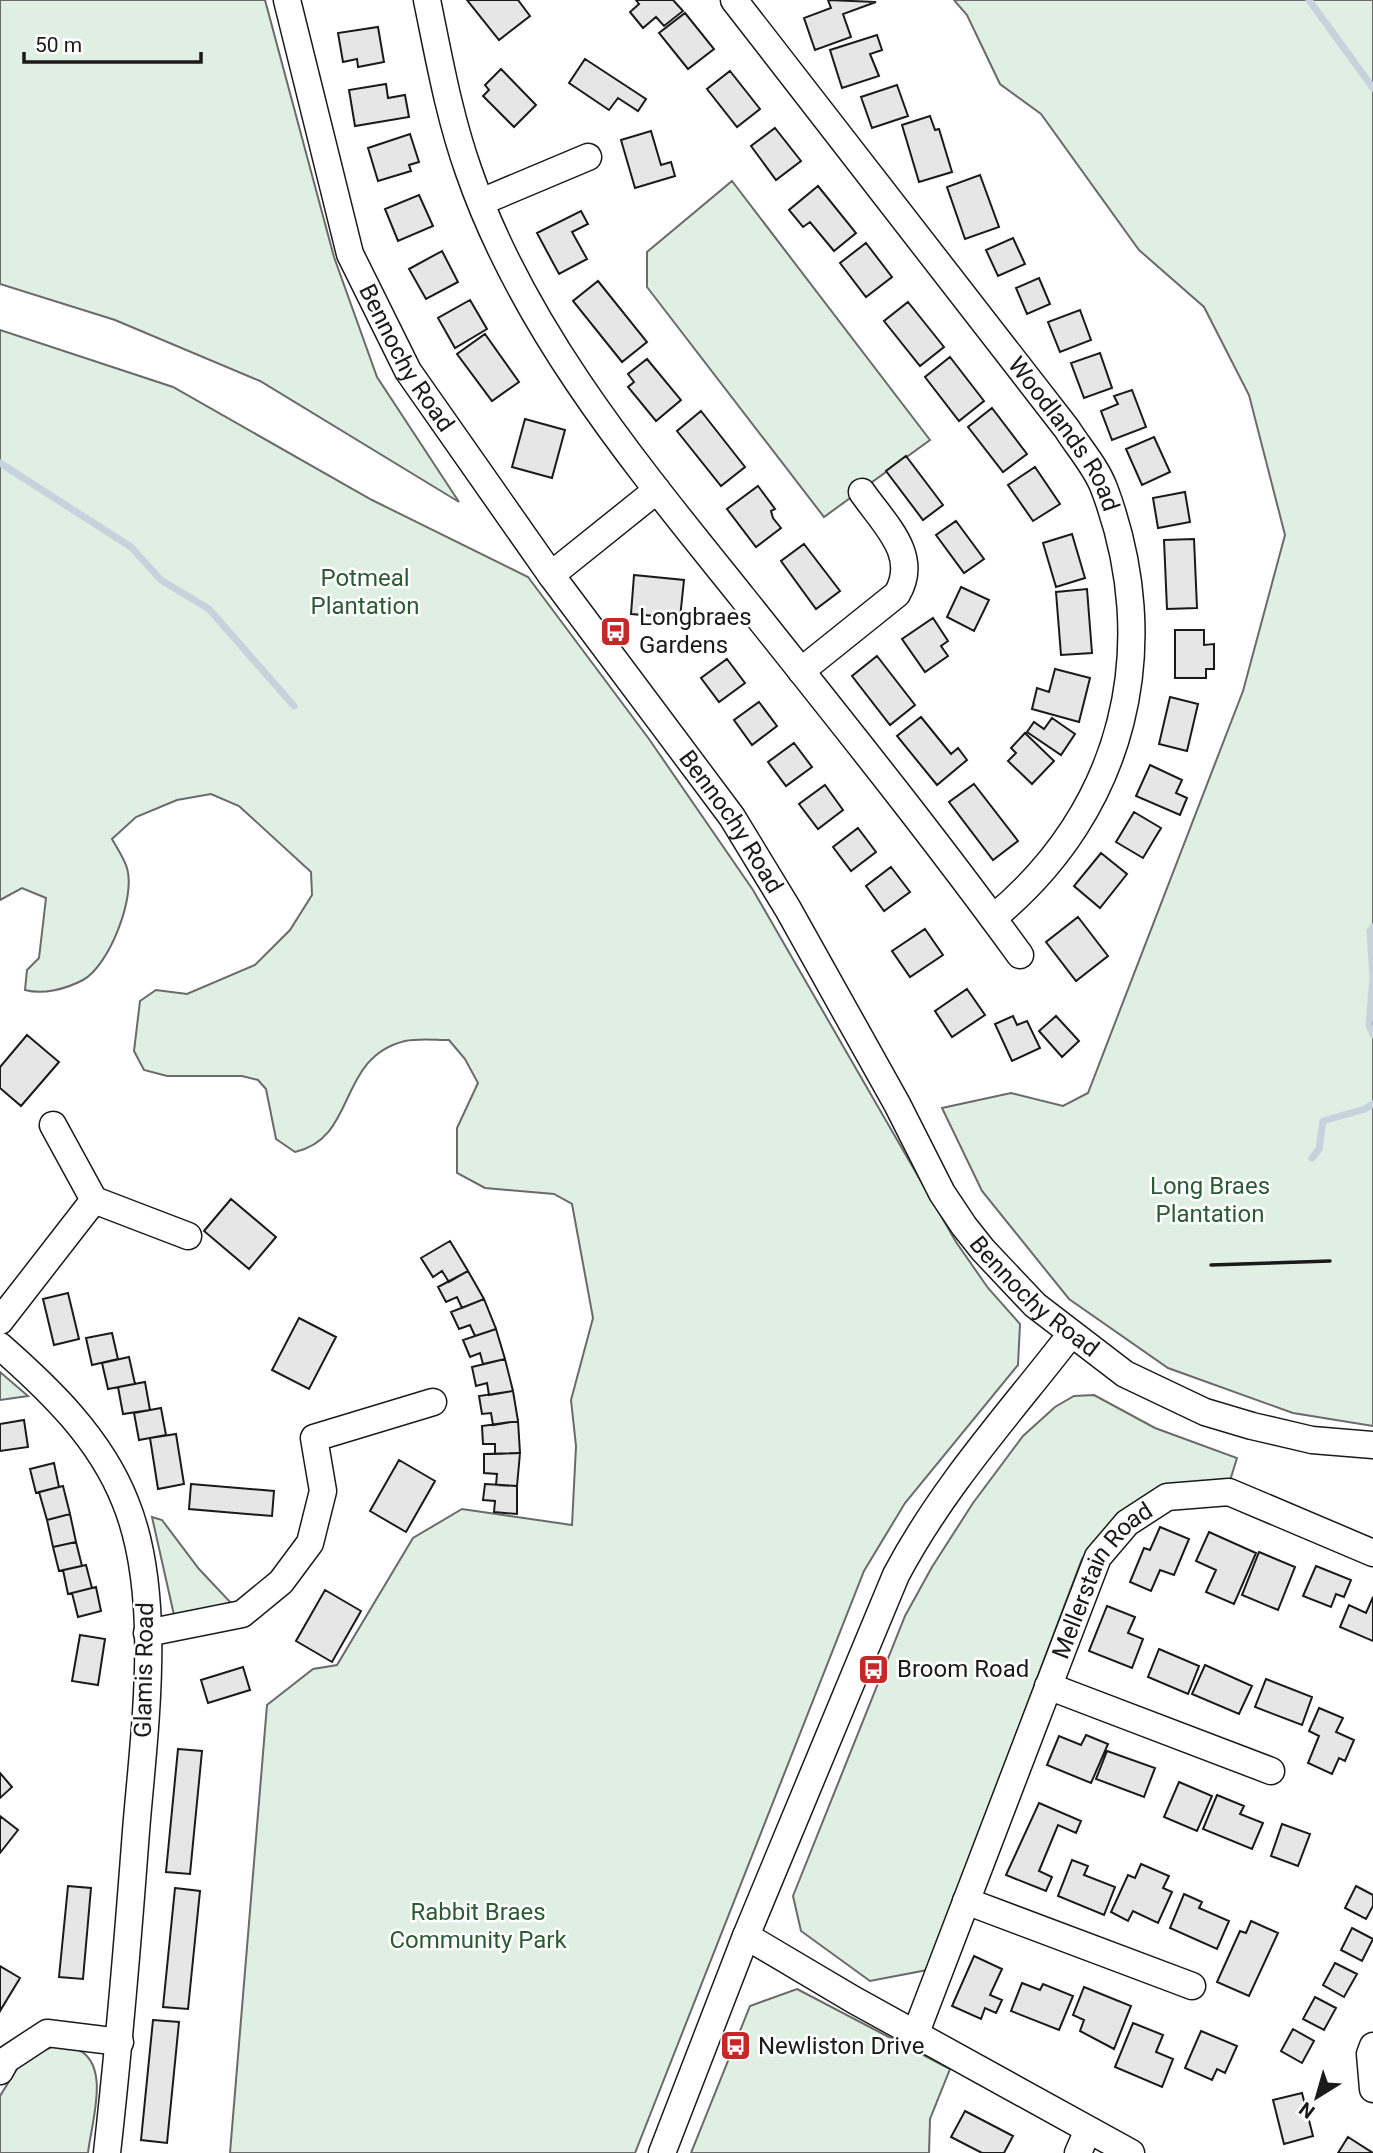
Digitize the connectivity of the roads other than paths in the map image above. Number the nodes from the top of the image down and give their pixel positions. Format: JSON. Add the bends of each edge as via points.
{"nodes":[{"id":1,"x":287,"y":0,"type":"edge"},
{"id":2,"x":428,"y":0,"type":"edge"},
{"id":3,"x":734,"y":0,"type":"edge"},
{"id":4,"x":588,"y":157,"type":"dead end"},
{"id":5,"x":481,"y":202,"type":"junction"},
{"id":6,"x":657,"y":490,"type":"junction"},
{"id":7,"x":862,"y":492,"type":"dead end"},
{"id":8,"x":551,"y":575,"type":"junction"},
{"id":9,"x":801,"y":671,"type":"junction"},
{"id":10,"x":993,"y":918,"type":"junction"},
{"id":11,"x":1020,"y":955,"type":"dead end"},
{"id":12,"x":53,"y":1125,"type":"dead end"},
{"id":13,"x":94,"y":1200,"type":"junction"},
{"id":14,"x":188,"y":1236,"type":"dead end"},
{"id":15,"x":0,"y":1321,"type":"edge"},
{"id":16,"x":1071,"y":1334,"type":"junction"},
{"id":17,"x":0,"y":1346,"type":"edge"},
{"id":18,"x":433,"y":1402,"type":"dead end"},
{"id":19,"x":1373,"y":1445,"type":"edge"},
{"id":20,"x":1373,"y":1553,"type":"edge"},
{"id":21,"x":147,"y":1633,"type":"junction"},
{"id":22,"x":1048,"y":1686,"type":"junction"},
{"id":23,"x":1271,"y":1770,"type":"dead end"},
{"id":24,"x":966,"y":1901,"type":"junction"},
{"id":25,"x":746,"y":1936,"type":"junction"},
{"id":26,"x":1192,"y":1986,"type":"dead end"},
{"id":27,"x":915,"y":2035,"type":"junction"},
{"id":28,"x":120,"y":2042,"type":"junction"},
{"id":29,"x":1373,"y":2046,"type":"edge"},
{"id":30,"x":0,"y":2071,"type":"edge"},
{"id":31,"x":1373,"y":2088,"type":"edge"},
{"id":32,"x":1083,"y":2142,"type":"edge"},
{"id":33,"x":107,"y":2153,"type":"edge"},
{"id":34,"x":662,"y":2153,"type":"edge"},
{"id":35,"x":1131,"y":2153,"type":"edge"}],
"edges":[{"from":1,"to":8,"type":"street","name":"Bennochy Road","via":[[350,254],[408,371]]},
{"from":2,"to":5,"type":"street","via":[[448,99]]},
{"from":3,"to":10,"type":"street","name":"Woodlands Road","via":[[1067,429],[1103,485],[1124,555],[1132,617],[1130,669],[1111,760],[1049,866]]},
{"from":4,"to":5,"type":"street"},
{"from":5,"to":6,"type":"street","via":[[550,338]]},
{"from":6,"to":8,"type":"street"},
{"from":6,"to":9,"type":"street"},
{"from":7,"to":9,"type":"street","via":[[904,553],[907,578],[897,594]]},
{"from":8,"to":16,"type":"street","name":"Bennochy Road","via":[[738,827],[795,920],[964,1226],[1035,1305]]},
{"from":9,"to":10,"type":"street"},
{"from":10,"to":11,"type":"street"},
{"from":12,"to":13,"type":"street"},
{"from":13,"to":14,"type":"street"},
{"from":13,"to":15,"type":"street"},
{"from":16,"to":19,"type":"street","name":"Bennochy Road","via":[[1125,1374],[1205,1412],[1312,1440]]},
{"from":16,"to":25,"type":"street","via":[[964,1465],[908,1551],[875,1620]]},
{"from":17,"to":21,"type":"street","name":"Glamis Road","via":[[62,1402],[125,1500],[140,1549]]},
{"from":18,"to":21,"type":"street","via":[[314,1438],[323,1491],[310,1543],[281,1582],[242,1614]]},
{"from":20,"to":22,"type":"street","name":"Mellerstain Road","via":[[1229,1492],[1167,1497],[1127,1523],[1098,1557]]},
{"from":21,"to":28,"type":"street","name":"Glamis Road","via":[[144,1732]]},
{"from":22,"to":23,"type":"street","name":"Mellerstain Road"},
{"from":22,"to":24,"type":"street","name":"Mellerstain Road"},
{"from":24,"to":26,"type":"street"},
{"from":24,"to":27,"type":"street","name":"Mellerstain Road"},
{"from":25,"to":27,"type":"street"},
{"from":25,"to":34,"type":"street"},
{"from":27,"to":32,"type":"street"},
{"from":28,"to":30,"type":"street","via":[[47,2033],[6,2060]]},
{"from":28,"to":33,"type":"street","name":"Glamis Road"},
{"from":29,"to":31,"type":"street"},
{"from":32,"to":35,"type":"street"}]}
